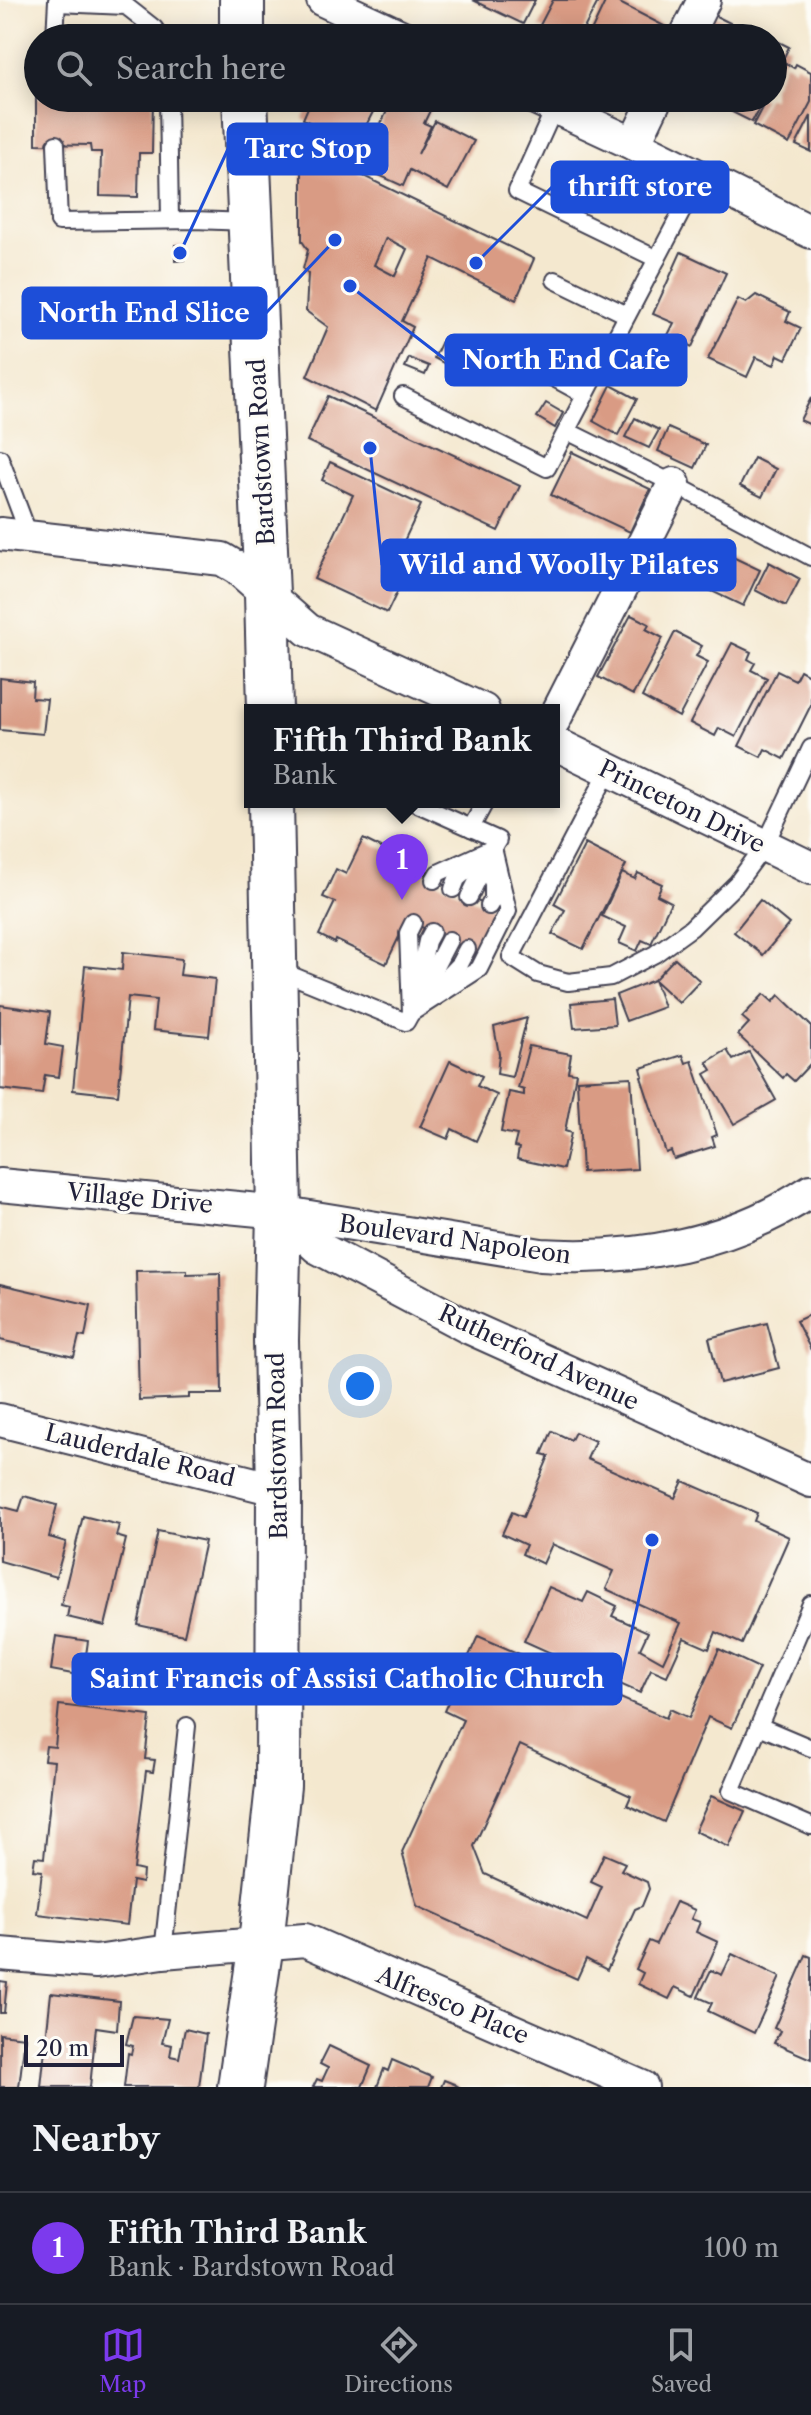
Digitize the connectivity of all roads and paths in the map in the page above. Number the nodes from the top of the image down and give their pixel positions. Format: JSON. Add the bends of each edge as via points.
{"nodes":[{"id":1,"x":242,"y":0,"type":"edge"},
{"id":2,"x":323,"y":0,"type":"edge"},
{"id":3,"x":704,"y":0,"type":"edge"},
{"id":4,"x":57,"y":1,"type":"edge"},
{"id":5,"x":56,"y":24,"type":"edge"},
{"id":6,"x":149,"y":24,"type":"edge"},
{"id":7,"x":242,"y":24,"type":"edge"},
{"id":8,"x":375,"y":24,"type":"edge"},
{"id":9,"x":692,"y":24,"type":"edge"},
{"id":10,"x":168,"y":112,"type":"edge"},
{"id":11,"x":246,"y":112,"type":"edge"},
{"id":12,"x":542,"y":112,"type":"edge"},
{"id":13,"x":565,"y":112,"type":"edge"},
{"id":14,"x":649,"y":112,"type":"edge"},
{"id":15,"x":56,"y":144,"type":"dead end"},
{"id":16,"x":634,"y":144,"type":"junction"},
{"id":17,"x":700,"y":177,"type":"junction"},
{"id":18,"x":170,"y":220,"type":"junction"},
{"id":19,"x":251,"y":222,"type":"junction"},
{"id":20,"x":811,"y":232,"type":"edge"},
{"id":21,"x":657,"y":259,"type":"junction"},
{"id":22,"x":555,"y":280,"type":"dead end"},
{"id":23,"x":627,"y":315,"type":"junction"},
{"id":24,"x":519,"y":359,"type":"dead end"},
{"id":25,"x":585,"y":395,"type":"junction"},
{"id":26,"x":403,"y":396,"type":"dead end"},
{"id":27,"x":567,"y":431,"type":"junction"},
{"id":28,"x":0,"y":458,"type":"edge"},
{"id":29,"x":674,"y":484,"type":"junction"},
{"id":30,"x":15,"y":536,"type":"edge"},
{"id":31,"x":811,"y":557,"type":"edge"},
{"id":32,"x":267,"y":594,"type":"junction"},
{"id":33,"x":270,"y":704,"type":"edge"},
{"id":34,"x":470,"y":704,"type":"edge"},
{"id":35,"x":560,"y":708,"type":"edge"},
{"id":36,"x":560,"y":746,"type":"edge"},
{"id":37,"x":811,"y":748,"type":"edge"},
{"id":38,"x":609,"y":770,"type":"junction"},
{"id":39,"x":271,"y":808,"type":"edge"},
{"id":40,"x":426,"y":808,"type":"edge"},
{"id":41,"x":482,"y":808,"type":"edge"},
{"id":42,"x":471,"y":828,"type":"junction"},
{"id":43,"x":495,"y":844,"type":"junction"},
{"id":44,"x":765,"y":845,"type":"junction"},
{"id":45,"x":811,"y":868,"type":"edge"},
{"id":46,"x":434,"y":880,"type":"dead end"},
{"id":47,"x":453,"y":889,"type":"dead end"},
{"id":48,"x":469,"y":897,"type":"dead end"},
{"id":49,"x":489,"y":906,"type":"dead end"},
{"id":50,"x":413,"y":923,"type":"dead end"},
{"id":51,"x":432,"y":932,"type":"dead end"},
{"id":52,"x":449,"y":940,"type":"dead end"},
{"id":53,"x":467,"y":949,"type":"dead end"},
{"id":54,"x":275,"y":968,"type":"junction"},
{"id":55,"x":411,"y":1013,"type":"junction"},
{"id":56,"x":0,"y":1185,"type":"edge"},
{"id":57,"x":811,"y":1191,"type":"edge"},
{"id":58,"x":279,"y":1212,"type":"junction"},
{"id":59,"x":0,"y":1420,"type":"edge"},
{"id":60,"x":811,"y":1481,"type":"edge"},
{"id":61,"x":279,"y":1490,"type":"junction"},
{"id":62,"x":811,"y":1604,"type":"edge"},
{"id":63,"x":187,"y":1726,"type":"dead end"},
{"id":64,"x":759,"y":1726,"type":"junction"},
{"id":65,"x":811,"y":1748,"type":"edge"},
{"id":66,"x":811,"y":1826,"type":"edge"},
{"id":67,"x":261,"y":1943,"type":"junction"},
{"id":68,"x":163,"y":1952,"type":"junction"},
{"id":69,"x":0,"y":1954,"type":"edge"},
{"id":70,"x":240,"y":2087,"type":"edge"},
{"id":71,"x":642,"y":2087,"type":"edge"}],
"edges":[{"from":1,"to":7,"type":"main road"},
{"from":2,"to":8,"type":"street"},
{"from":3,"to":9,"type":"street"},
{"from":4,"to":5,"type":"lane"},
{"from":4,"to":6,"type":"lane","via":[[126,6]]},
{"from":10,"to":18,"type":"lane"},
{"from":11,"to":19,"type":"main road","name":"Bardstown Road"},
{"from":12,"to":21,"type":"lane","via":[[517,191]]},
{"from":13,"to":16,"type":"street"},
{"from":14,"to":16,"type":"street"},
{"from":15,"to":18,"type":"lane","via":[[59,222]]},
{"from":16,"to":17,"type":"street"},
{"from":17,"to":20,"type":"street"},
{"from":17,"to":21,"type":"lane"},
{"from":18,"to":19,"type":"lane"},
{"from":19,"to":32,"type":"main road","name":"Bardstown Road"},
{"from":21,"to":23,"type":"lane"},
{"from":22,"to":23,"type":"lane"},
{"from":23,"to":25,"type":"lane"},
{"from":24,"to":25,"type":"lane"},
{"from":25,"to":27,"type":"lane"},
{"from":26,"to":27,"type":"lane","via":[[547,468]]},
{"from":27,"to":29,"type":"lane"},
{"from":28,"to":30,"type":"lane"},
{"from":29,"to":31,"type":"lane"},
{"from":29,"to":35,"type":"street"},
{"from":30,"to":32,"type":"street","via":[[222,559]]},
{"from":32,"to":33,"type":"main road","name":"Bardstown Road"},
{"from":32,"to":34,"type":"street","via":[[308,630]]},
{"from":36,"to":38,"type":"street","name":"Princeton Drive"},
{"from":37,"to":44,"type":"lane"},
{"from":38,"to":44,"type":"street","name":"Princeton Drive"},
{"from":38,"to":44,"type":"lane","via":[[511,957],[538,974],[568,982],[611,977],[655,954],[737,883]]},
{"from":39,"to":54,"type":"main road","name":"Bardstown Road"},
{"from":40,"to":42,"type":"lane"},
{"from":41,"to":42,"type":"lane"},
{"from":42,"to":43,"type":"lane"},
{"from":43,"to":46,"type":"lane"},
{"from":43,"to":47,"type":"lane"},
{"from":43,"to":48,"type":"lane"},
{"from":43,"to":49,"type":"lane"},
{"from":43,"to":55,"type":"lane","via":[[508,911],[479,969]]},
{"from":44,"to":45,"type":"street","name":"Princeton Drive"},
{"from":50,"to":55,"type":"lane","via":[[408,933]]},
{"from":51,"to":55,"type":"lane"},
{"from":52,"to":55,"type":"lane"},
{"from":53,"to":55,"type":"lane"},
{"from":54,"to":55,"type":"lane","via":[[406,1022]]},
{"from":54,"to":58,"type":"main road","name":"Bardstown Road"},
{"from":56,"to":58,"type":"street","name":"Village Drive"},
{"from":57,"to":58,"type":"street","name":"Boulevard Napoleon","via":[[732,1231],[610,1256],[541,1255]]},
{"from":58,"to":60,"type":"street","name":"Rutherford Avenue","via":[[317,1247],[468,1327]]},
{"from":58,"to":61,"type":"main road","name":"Bardstown Road"},
{"from":59,"to":61,"type":"street","name":"Lauderdale Road"},
{"from":61,"to":67,"type":"main road","name":"Bardstown Road","via":[[278,1786]]},
{"from":62,"to":64,"type":"lane"},
{"from":63,"to":68,"type":"lane"},
{"from":64,"to":65,"type":"lane"},
{"from":64,"to":66,"type":"lane","via":[[731,1791]]},
{"from":67,"to":68,"type":"street","name":"Alfresco Place"},
{"from":67,"to":70,"type":"main road","name":"Bardstown Road"},
{"from":67,"to":71,"type":"street","name":"Alfresco Place","via":[[305,1940]]},
{"from":68,"to":69,"type":"street","name":"Alfresco Place","via":[[96,1962]]}]}
